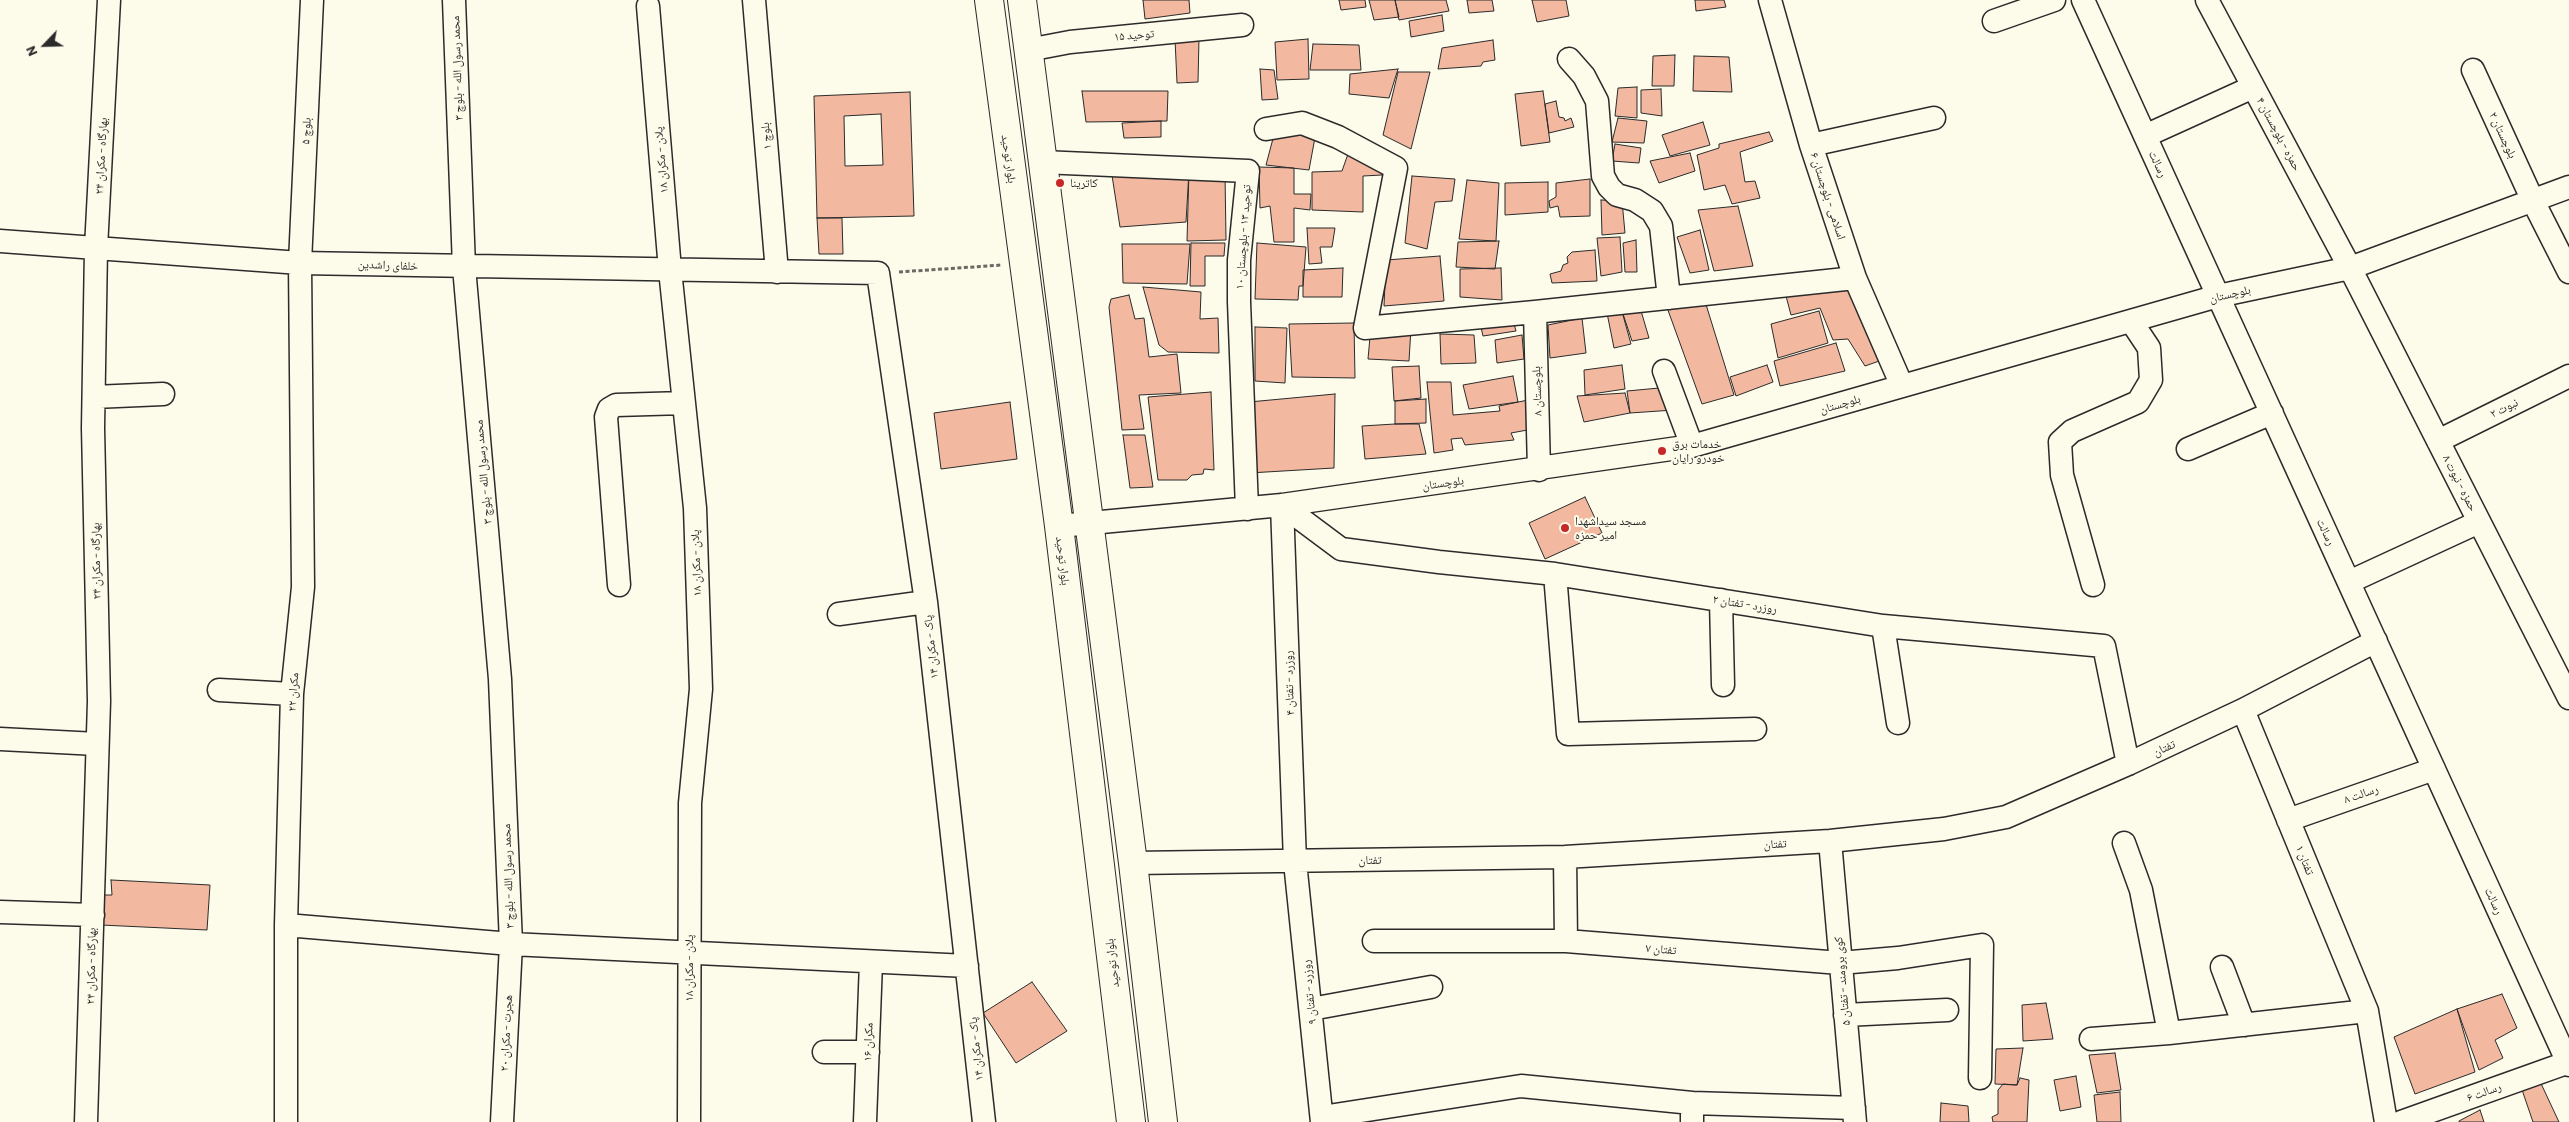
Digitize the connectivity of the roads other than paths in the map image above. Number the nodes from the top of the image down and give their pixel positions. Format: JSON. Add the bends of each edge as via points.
{"nodes":[{"id":1,"x":108,"y":0,"type":"edge"},
{"id":2,"x":312,"y":0,"type":"edge"},
{"id":3,"x":454,"y":0,"type":"edge"},
{"id":4,"x":754,"y":0,"type":"edge"},
{"id":5,"x":988,"y":0,"type":"edge"},
{"id":6,"x":1022,"y":0,"type":"edge"},
{"id":7,"x":1770,"y":0,"type":"edge"},
{"id":8,"x":2054,"y":0,"type":"edge"},
{"id":9,"x":2083,"y":0,"type":"edge"},
{"id":10,"x":2210,"y":1,"type":"edge"},
{"id":11,"x":648,"y":6,"type":"dead end"},
{"id":12,"x":1994,"y":21,"type":"dead end"},
{"id":13,"x":1242,"y":25,"type":"dead end"},
{"id":14,"x":1028,"y":50,"type":"junction"},
{"id":15,"x":1569,"y":59,"type":"dead end"},
{"id":16,"x":2473,"y":70,"type":"dead end"},
{"id":17,"x":2254,"y":87,"type":"junction"},
{"id":18,"x":1934,"y":118,"type":"dead end"},
{"id":19,"x":1266,"y":129,"type":"dead end"},
{"id":20,"x":2145,"y":136,"type":"junction"},
{"id":21,"x":1811,"y":145,"type":"junction"},
{"id":22,"x":1042,"y":162,"type":"junction"},
{"id":23,"x":2569,"y":187,"type":"edge"},
{"id":24,"x":2533,"y":201,"type":"junction"},
{"id":25,"x":0,"y":240,"type":"edge"},
{"id":26,"x":96,"y":248,"type":"junction"},
{"id":27,"x":300,"y":263,"type":"junction"},
{"id":28,"x":464,"y":267,"type":"junction"},
{"id":29,"x":2350,"y":268,"type":"junction"},
{"id":30,"x":670,"y":270,"type":"junction"},
{"id":31,"x":778,"y":272,"type":"junction"},
{"id":32,"x":2569,"y":272,"type":"edge"},
{"id":33,"x":1855,"y":278,"type":"junction"},
{"id":34,"x":2218,"y":296,"type":"junction"},
{"id":35,"x":1669,"y":298,"type":"junction"},
{"id":36,"x":1535,"y":312,"type":"junction"},
{"id":37,"x":2130,"y":321,"type":"junction"},
{"id":38,"x":1664,"y":371,"type":"dead end"},
{"id":39,"x":2569,"y":376,"type":"edge"},
{"id":40,"x":1902,"y":386,"type":"junction"},
{"id":41,"x":164,"y":394,"type":"dead end"},
{"id":42,"x":94,"y":397,"type":"junction"},
{"id":43,"x":684,"y":403,"type":"junction"},
{"id":44,"x":2272,"y":413,"type":"junction"},
{"id":45,"x":2438,"y":440,"type":"junction"},
{"id":46,"x":1692,"y":446,"type":"junction"},
{"id":47,"x":2188,"y":449,"type":"dead end"},
{"id":48,"x":1539,"y":470,"type":"junction"},
{"id":49,"x":1282,"y":505,"type":"junction"},
{"id":50,"x":1248,"y":509,"type":"junction"},
{"id":51,"x":2479,"y":522,"type":"junction"},
{"id":52,"x":1089,"y":523,"type":"junction"},
{"id":53,"x":1059,"y":526,"type":"junction"},
{"id":54,"x":1555,"y":574,"type":"junction"},
{"id":55,"x":2349,"y":582,"type":"junction"},
{"id":56,"x":619,"y":585,"type":"dead end"},
{"id":57,"x":2092,"y":585,"type":"dead end"},
{"id":58,"x":1721,"y":600,"type":"junction"},
{"id":59,"x":926,"y":602,"type":"junction"},
{"id":60,"x":839,"y":614,"type":"dead end"},
{"id":61,"x":1883,"y":626,"type":"junction"},
{"id":62,"x":2376,"y":641,"type":"junction"},
{"id":63,"x":1723,"y":685,"type":"dead end"},
{"id":64,"x":219,"y":690,"type":"dead end"},
{"id":65,"x":292,"y":694,"type":"junction"},
{"id":66,"x":2569,"y":698,"type":"edge"},
{"id":67,"x":2243,"y":710,"type":"junction"},
{"id":68,"x":1898,"y":723,"type":"dead end"},
{"id":69,"x":1755,"y":729,"type":"dead end"},
{"id":70,"x":0,"y":739,"type":"edge"},
{"id":71,"x":97,"y":744,"type":"junction"},
{"id":72,"x":2128,"y":764,"type":"junction"},
{"id":73,"x":2434,"y":769,"type":"junction"},
{"id":74,"x":2288,"y":820,"type":"junction"},
{"id":75,"x":1830,"y":841,"type":"junction"},
{"id":76,"x":2124,"y":843,"type":"dead end"},
{"id":77,"x":1565,"y":857,"type":"junction"},
{"id":78,"x":1295,"y":862,"type":"junction"},
{"id":79,"x":1133,"y":863,"type":"junction"},
{"id":80,"x":0,"y":912,"type":"edge"},
{"id":81,"x":93,"y":915,"type":"junction"},
{"id":82,"x":286,"y":925,"type":"junction"},
{"id":83,"x":1374,"y":941,"type":"dead end"},
{"id":84,"x":1566,"y":941,"type":"junction"},
{"id":85,"x":511,"y":944,"type":"junction"},
{"id":86,"x":689,"y":953,"type":"junction"},
{"id":87,"x":871,"y":962,"type":"junction"},
{"id":88,"x":1840,"y":963,"type":"junction"},
{"id":89,"x":967,"y":966,"type":"junction"},
{"id":90,"x":2222,"y":967,"type":"dead end"},
{"id":91,"x":1431,"y":987,"type":"dead end"},
{"id":92,"x":1311,"y":1010,"type":"junction"},
{"id":93,"x":1947,"y":1010,"type":"dead end"},
{"id":94,"x":2367,"y":1011,"type":"junction"},
{"id":95,"x":1845,"y":1015,"type":"junction"},
{"id":96,"x":2244,"y":1025,"type":"junction"},
{"id":97,"x":2170,"y":1033,"type":"junction"},
{"id":98,"x":2091,"y":1039,"type":"dead end"},
{"id":99,"x":824,"y":1052,"type":"dead end"},
{"id":100,"x":868,"y":1052,"type":"junction"},
{"id":101,"x":2569,"y":1063,"type":"edge"},
{"id":102,"x":1980,"y":1078,"type":"dead end"},
{"id":103,"x":1692,"y":1112,"type":"edge"},
{"id":104,"x":1855,"y":1115,"type":"edge"},
{"id":105,"x":1322,"y":1120,"type":"edge"},
{"id":106,"x":86,"y":1122,"type":"edge"},
{"id":107,"x":286,"y":1122,"type":"edge"},
{"id":108,"x":502,"y":1122,"type":"edge"},
{"id":109,"x":689,"y":1122,"type":"edge"},
{"id":110,"x":865,"y":1122,"type":"edge"},
{"id":111,"x":984,"y":1122,"type":"edge"},
{"id":112,"x":1131,"y":1122,"type":"edge"},
{"id":113,"x":1163,"y":1122,"type":"edge"},
{"id":114,"x":2386,"y":1122,"type":"edge"},
{"id":115,"x":2401,"y":1122,"type":"edge"}],
"edges":[{"from":1,"to":26,"type":"street","name":"بهارگاه - مکران ۲۴"},
{"from":2,"to":27,"type":"street","name":"بلوچ ۵"},
{"from":3,"to":28,"type":"street","name":"محمد رسول الله - بلوچ ۳"},
{"from":4,"to":31,"type":"street","name":"بلوچ ۱"},
{"from":5,"to":53,"type":"main road","name":"بلوار توحید"},
{"from":6,"to":14,"type":"main road"},
{"from":7,"to":21,"type":"street","name":"اسلامی - بلوچستان ۶"},
{"from":8,"to":12,"type":"street"},
{"from":9,"to":20,"type":"street","name":"رسالت"},
{"from":10,"to":17,"type":"street","name":"حمزه - بلوچستان ۴"},
{"from":11,"to":30,"type":"street","name":"پلان - مکران ۱۸"},
{"from":13,"to":14,"type":"street","name":"توحید ۱۵","via":[[1070,42]]},
{"from":14,"to":22,"type":"main road"},
{"from":15,"to":35,"type":"street","via":[[1584,76],[1597,101],[1603,176],[1609,187],[1618,195],[1635,200],[1652,211],[1661,226]]},
{"from":16,"to":24,"type":"street","name":"بلوچستان ۲"},
{"from":17,"to":20,"type":"street"},
{"from":17,"to":29,"type":"street","name":"حمزه - بلوچستان ۴"},
{"from":18,"to":21,"type":"street"},
{"from":19,"to":36,"type":"street","via":[[1302,123],[1338,137],[1396,168],[1365,328]]},
{"from":20,"to":34,"type":"street","name":"رسالت"},
{"from":21,"to":33,"type":"street","name":"اسلامی - بلوچستان ۶"},
{"from":22,"to":50,"type":"street","name":"توحید ۱۳ - بلوچستان ۱۰","via":[[1248,171],[1239,293]]},
{"from":22,"to":52,"type":"main road"},
{"from":23,"to":24,"type":"street","name":"بلوچستان"},
{"from":24,"to":29,"type":"street","name":"بلوچستان"},
{"from":24,"to":32,"type":"street","name":"بلوچستان ۲"},
{"from":25,"to":26,"type":"street","name":"خلفای راشدین"},
{"from":26,"to":27,"type":"street","name":"خلفای راشدین"},
{"from":26,"to":42,"type":"street","name":"بهارگاه - مکران ۲۴"},
{"from":27,"to":28,"type":"street","name":"خلفای راشدین"},
{"from":27,"to":65,"type":"street","name":"مکران ۲۲","via":[[303,586]]},
{"from":28,"to":30,"type":"street","name":"خلفای راشدین"},
{"from":28,"to":85,"type":"street","name":"محمد رسول الله - بلوچ ۳","via":[[500,679]]},
{"from":29,"to":34,"type":"street","name":"بلوچستان"},
{"from":29,"to":45,"type":"street","name":"حمزه - نبوت ۸"},
{"from":30,"to":31,"type":"street","name":"خلفای راشدین"},
{"from":30,"to":43,"type":"street","name":"پلان - مکران ۱۸"},
{"from":31,"to":59,"type":"street","name":"پاک - مکران ۱۴","via":[[878,273]]},
{"from":33,"to":35,"type":"street"},
{"from":33,"to":40,"type":"street","name":"اسلامی - بلوچستان ۶"},
{"from":34,"to":37,"type":"street","name":"بلوچستان"},
{"from":34,"to":44,"type":"street","name":"رسالت"},
{"from":35,"to":36,"type":"street"},
{"from":36,"to":48,"type":"street","name":"بلوچستان ۸"},
{"from":37,"to":40,"type":"street","name":"بلوچستان"},
{"from":37,"to":57,"type":"street","via":[[2149,348],[2151,380],[2138,402],[2072,431],[2060,442],[2062,475]]},
{"from":38,"to":46,"type":"street"},
{"from":39,"to":45,"type":"street","name":"نبوت ۲"},
{"from":40,"to":46,"type":"street","name":"بلوچستان"},
{"from":41,"to":42,"type":"street"},
{"from":42,"to":71,"type":"street","name":"بهارگاه - مکران ۲۴"},
{"from":43,"to":56,"type":"street","via":[[616,405],[609,409],[606,417]]},
{"from":43,"to":86,"type":"street","name":"پلان - مکران ۱۸","via":[[695,508],[701,689],[690,803]]},
{"from":44,"to":47,"type":"street"},
{"from":44,"to":55,"type":"street","name":"رسالت"},
{"from":45,"to":51,"type":"street","name":"حمزه - نبوت ۸"},
{"from":46,"to":48,"type":"street","name":"بلوچستان"},
{"from":48,"to":49,"type":"street","name":"بلوچستان"},
{"from":49,"to":50,"type":"street","name":"بلوچستان"},
{"from":49,"to":54,"type":"street","name":"روزرد - تفتان ۲","via":[[1340,549]]},
{"from":49,"to":78,"type":"street","name":"روزرد - تفتان ۴"},
{"from":50,"to":52,"type":"street","name":"بلوچستان"},
{"from":51,"to":55,"type":"street"},
{"from":51,"to":66,"type":"street","name":"حمزه - نبوت ۸"},
{"from":52,"to":53,"type":"street","name":"بلوچستان"},
{"from":52,"to":79,"type":"main road"},
{"from":53,"to":112,"type":"main road","name":"بلوار توحید"},
{"from":54,"to":58,"type":"street","name":"روزرد - تفتان ۲"},
{"from":54,"to":69,"type":"street","via":[[1568,734]]},
{"from":55,"to":62,"type":"street","name":"رسالت"},
{"from":58,"to":61,"type":"street","name":"روزرد - تفتان ۲"},
{"from":58,"to":63,"type":"street"},
{"from":59,"to":60,"type":"street"},
{"from":59,"to":89,"type":"street","name":"پاک - مکران ۱۴"},
{"from":61,"to":68,"type":"street"},
{"from":61,"to":72,"type":"street","name":"روزرد - تفتان ۲","via":[[2104,646]]},
{"from":62,"to":67,"type":"street","name":"تفتان"},
{"from":62,"to":73,"type":"street","name":"رسالت"},
{"from":64,"to":65,"type":"street"},
{"from":65,"to":82,"type":"street","name":"مکران ۲۲"},
{"from":67,"to":72,"type":"street","name":"تفتان"},
{"from":67,"to":74,"type":"street","name":"تفتان ۱"},
{"from":70,"to":71,"type":"street"},
{"from":71,"to":81,"type":"street","name":"بهارگاه - مکران ۲۴"},
{"from":72,"to":75,"type":"street","name":"تفتان","via":[[2006,817],[1944,829]]},
{"from":73,"to":74,"type":"street","name":"رسالت ۸"},
{"from":73,"to":101,"type":"street","name":"رسالت"},
{"from":74,"to":94,"type":"street","name":"تفتان ۱"},
{"from":75,"to":77,"type":"street","name":"تفتان"},
{"from":75,"to":88,"type":"street","name":"کوی برومند - تفتان ۵"},
{"from":76,"to":97,"type":"street","via":[[2142,890]]},
{"from":77,"to":78,"type":"street","name":"تفتان"},
{"from":77,"to":84,"type":"street"},
{"from":78,"to":79,"type":"street","name":"تفتان"},
{"from":78,"to":92,"type":"street","name":"روزرد - تفتان ۹"},
{"from":79,"to":113,"type":"main road"},
{"from":80,"to":81,"type":"street"},
{"from":81,"to":106,"type":"street","name":"بهارگاه - مکران ۲۴"},
{"from":82,"to":85,"type":"street"},
{"from":82,"to":107,"type":"street","name":"مکران ۲۲"},
{"from":83,"to":84,"type":"street","name":"تفتان ۷"},
{"from":84,"to":88,"type":"street","name":"تفتان ۷"},
{"from":85,"to":86,"type":"street"},
{"from":85,"to":108,"type":"street","name":"هجرت - مکران ۲۰"},
{"from":86,"to":87,"type":"street"},
{"from":86,"to":109,"type":"street","name":"پلان - مکران ۱۸"},
{"from":87,"to":89,"type":"street"},
{"from":87,"to":100,"type":"street","name":"مکران ۱۶"},
{"from":88,"to":95,"type":"street","name":"کوی برومند - تفتان ۵"},
{"from":88,"to":102,"type":"street","name":"تفتان ۷","via":[[1898,958],[1982,944]]},
{"from":89,"to":111,"type":"street","name":"پاک - مکران ۱۴"},
{"from":90,"to":96,"type":"street"},
{"from":91,"to":92,"type":"street"},
{"from":92,"to":105,"type":"street","name":"روزرد - تفتان ۹"},
{"from":93,"to":95,"type":"street"},
{"from":94,"to":96,"type":"street"},
{"from":94,"to":114,"type":"street","name":"تفتان ۱"},
{"from":95,"to":104,"type":"street","name":"کوی برومند - تفتان ۵"},
{"from":96,"to":97,"type":"street"},
{"from":97,"to":98,"type":"street"},
{"from":99,"to":100,"type":"street"},
{"from":100,"to":110,"type":"street","name":"مکران ۱۶"},
{"from":101,"to":115,"type":"street","name":"رسالت ۶"},
{"from":103,"to":104,"type":"street"},
{"from":103,"to":105,"type":"street","via":[[1521,1086]]}]}
